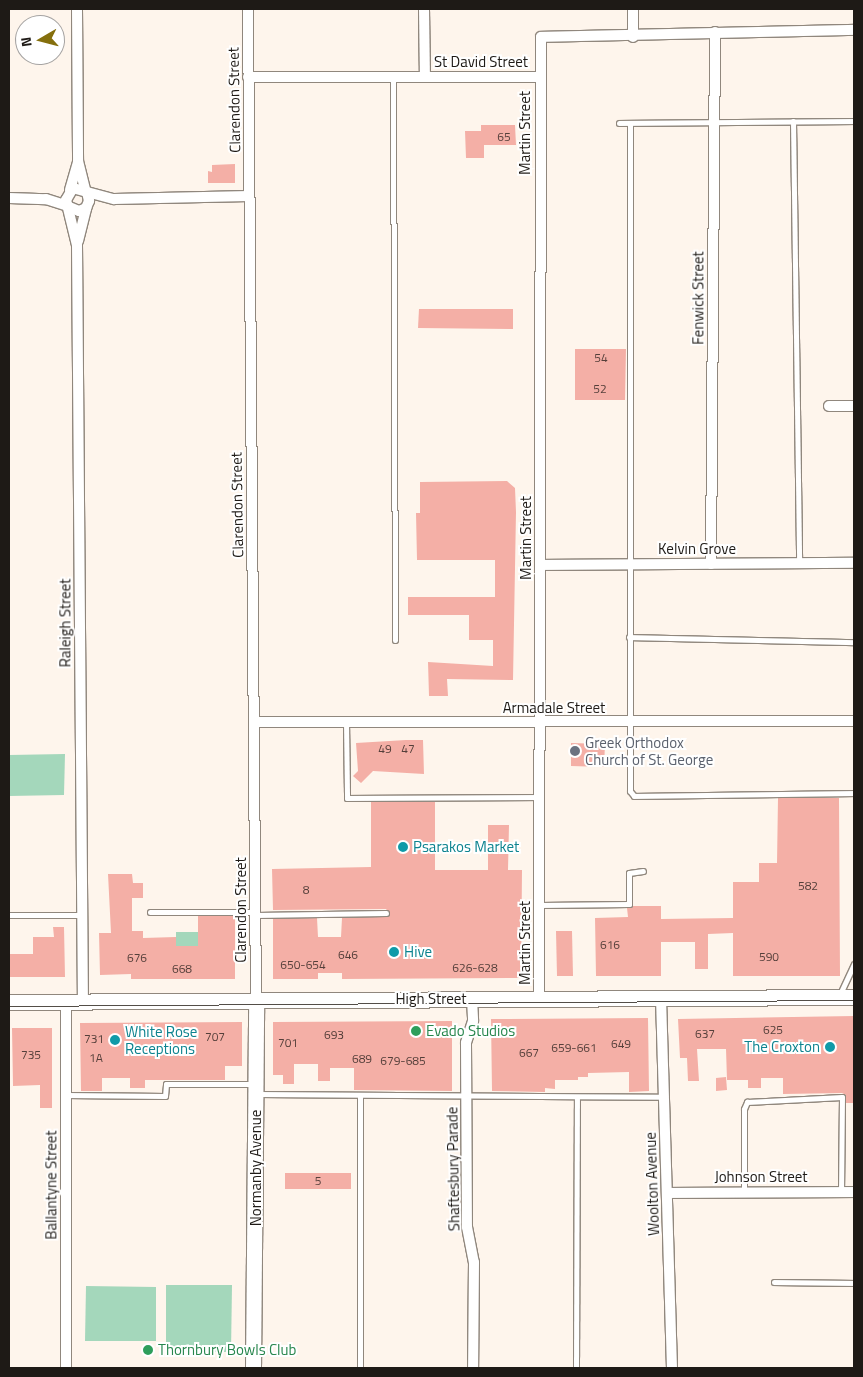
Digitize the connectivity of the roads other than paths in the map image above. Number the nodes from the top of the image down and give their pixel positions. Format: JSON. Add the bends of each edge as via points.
{"nodes":[{"id":1,"x":77,"y":9,"type":"edge"},
{"id":2,"x":248,"y":9,"type":"edge"},
{"id":3,"x":424,"y":9,"type":"edge"},
{"id":4,"x":634,"y":9,"type":"edge"},
{"id":5,"x":854,"y":30,"type":"edge"},
{"id":6,"x":715,"y":32,"type":"junction"},
{"id":7,"x":633,"y":37,"type":"junction"},
{"id":8,"x":540,"y":77,"type":"junction"},
{"id":9,"x":248,"y":78,"type":"junction"},
{"id":10,"x":393,"y":78,"type":"junction"},
{"id":11,"x":425,"y":78,"type":"junction"},
{"id":12,"x":793,"y":121,"type":"junction"},
{"id":13,"x":854,"y":121,"type":"edge"},
{"id":14,"x":714,"y":122,"type":"junction"},
{"id":15,"x":619,"y":123,"type":"dead end"},
{"id":16,"x":630,"y":125,"type":"junction"},
{"id":17,"x":78,"y":161,"type":"junction"},
{"id":18,"x":70,"y":191,"type":"junction"},
{"id":19,"x":86,"y":191,"type":"junction"},
{"id":20,"x":250,"y":196,"type":"junction"},
{"id":21,"x":9,"y":198,"type":"edge"},
{"id":22,"x":107,"y":198,"type":"junction"},
{"id":23,"x":46,"y":199,"type":"junction"},
{"id":24,"x":68,"y":207,"type":"junction"},
{"id":25,"x":87,"y":207,"type":"junction"},
{"id":26,"x":77,"y":245,"type":"junction"},
{"id":27,"x":829,"y":406,"type":"dead end"},
{"id":28,"x":854,"y":406,"type":"edge"},
{"id":29,"x":799,"y":563,"type":"junction"},
{"id":30,"x":854,"y":563,"type":"edge"},
{"id":31,"x":628,"y":564,"type":"junction"},
{"id":32,"x":710,"y":564,"type":"junction"},
{"id":33,"x":540,"y":565,"type":"junction"},
{"id":34,"x":629,"y":637,"type":"junction"},
{"id":35,"x":395,"y":640,"type":"dead end"},
{"id":36,"x":854,"y":642,"type":"edge"},
{"id":37,"x":854,"y":721,"type":"edge"},
{"id":38,"x":254,"y":722,"type":"junction"},
{"id":39,"x":346,"y":722,"type":"junction"},
{"id":40,"x":629,"y":723,"type":"junction"},
{"id":41,"x":541,"y":724,"type":"junction"},
{"id":42,"x":854,"y":794,"type":"edge"},
{"id":43,"x":541,"y":797,"type":"junction"},
{"id":44,"x":643,"y":871,"type":"dead end"},
{"id":45,"x":540,"y":905,"type":"junction"},
{"id":46,"x":150,"y":912,"type":"dead end"},
{"id":47,"x":386,"y":913,"type":"dead end"},
{"id":48,"x":256,"y":914,"type":"junction"},
{"id":49,"x":9,"y":915,"type":"edge"},
{"id":50,"x":82,"y":915,"type":"junction"},
{"id":51,"x":854,"y":964,"type":"edge"},
{"id":52,"x":847,"y":997,"type":"edge"},
{"id":53,"x":662,"y":998,"type":"junction"},
{"id":54,"x":472,"y":999,"type":"junction"},
{"id":55,"x":539,"y":999,"type":"junction"},
{"id":56,"x":256,"y":1000,"type":"junction"},
{"id":57,"x":66,"y":1001,"type":"junction"},
{"id":58,"x":83,"y":1001,"type":"junction"},
{"id":59,"x":9,"y":1002,"type":"edge"},
{"id":60,"x":256,"y":1089,"type":"junction"},
{"id":61,"x":66,"y":1095,"type":"junction"},
{"id":62,"x":467,"y":1095,"type":"junction"},
{"id":63,"x":360,"y":1096,"type":"junction"},
{"id":64,"x":665,"y":1097,"type":"junction"},
{"id":65,"x":577,"y":1098,"type":"junction"},
{"id":66,"x":744,"y":1192,"type":"junction"},
{"id":67,"x":841,"y":1192,"type":"junction"},
{"id":68,"x":854,"y":1192,"type":"edge"},
{"id":69,"x":668,"y":1193,"type":"junction"},
{"id":70,"x":774,"y":1282,"type":"dead end"},
{"id":71,"x":854,"y":1283,"type":"edge"},
{"id":72,"x":255,"y":1335,"type":"junction"},
{"id":73,"x":66,"y":1368,"type":"edge"},
{"id":74,"x":252,"y":1368,"type":"edge"},
{"id":75,"x":259,"y":1368,"type":"edge"},
{"id":76,"x":360,"y":1368,"type":"edge"},
{"id":77,"x":473,"y":1368,"type":"edge"},
{"id":78,"x":576,"y":1368,"type":"edge"},
{"id":79,"x":672,"y":1368,"type":"edge"}],
"edges":[{"from":1,"to":17,"type":"street"},
{"from":2,"to":9,"type":"street","name":"Clarendon Street"},
{"from":3,"to":11,"type":"street"},
{"from":4,"to":7,"type":"street"},
{"from":5,"to":6,"type":"street","name":"St David Street"},
{"from":6,"to":7,"type":"street","name":"St David Street"},
{"from":6,"to":14,"type":"street","name":"Fenwick Street"},
{"from":7,"to":8,"type":"street","name":"St David Street","via":[[541,37]]},
{"from":8,"to":11,"type":"street","name":"St David Street"},
{"from":8,"to":33,"type":"street","name":"Martin Street"},
{"from":9,"to":10,"type":"street","name":"St David Street"},
{"from":9,"to":20,"type":"street","name":"Clarendon Street"},
{"from":10,"to":11,"type":"street","name":"St David Street"},
{"from":10,"to":35,"type":"lane"},
{"from":12,"to":13,"type":"lane"},
{"from":12,"to":14,"type":"lane"},
{"from":12,"to":29,"type":"lane"},
{"from":14,"to":16,"type":"lane"},
{"from":14,"to":32,"type":"street","name":"Fenwick Street"},
{"from":15,"to":16,"type":"lane"},
{"from":16,"to":31,"type":"lane"},
{"from":17,"to":18,"type":"street"},
{"from":17,"to":19,"type":"street"},
{"from":18,"to":19,"type":"street","via":[[80,188]]},
{"from":18,"to":23,"type":"street"},
{"from":18,"to":24,"type":"street"},
{"from":19,"to":22,"type":"street"},
{"from":19,"to":25,"type":"street"},
{"from":20,"to":22,"type":"street"},
{"from":20,"to":38,"type":"street","name":"Clarendon Street"},
{"from":21,"to":23,"type":"street"},
{"from":22,"to":25,"type":"street"},
{"from":23,"to":24,"type":"street"},
{"from":24,"to":25,"type":"street","via":[[75,211]]},
{"from":24,"to":26,"type":"street","name":"Raleigh Street"},
{"from":25,"to":26,"type":"street","name":"Raleigh Street"},
{"from":26,"to":50,"type":"street","name":"Raleigh Street"},
{"from":27,"to":28,"type":"street"},
{"from":29,"to":30,"type":"street","name":"Kelvin Grove"},
{"from":29,"to":32,"type":"street","name":"Kelvin Grove"},
{"from":31,"to":32,"type":"street","name":"Kelvin Grove"},
{"from":31,"to":33,"type":"street","name":"Kelvin Grove"},
{"from":31,"to":34,"type":"lane"},
{"from":33,"to":41,"type":"street","name":"Martin Street"},
{"from":34,"to":36,"type":"lane"},
{"from":34,"to":40,"type":"lane"},
{"from":37,"to":40,"type":"street","name":"Armadale Street"},
{"from":38,"to":39,"type":"street","name":"Armadale Street"},
{"from":38,"to":48,"type":"street","name":"Clarendon Street"},
{"from":39,"to":41,"type":"street","name":"Armadale Street"},
{"from":39,"to":43,"type":"lane","via":[[347,798]]},
{"from":40,"to":41,"type":"street","name":"Armadale Street"},
{"from":40,"to":42,"type":"lane","via":[[630,790],[634,796]]},
{"from":41,"to":43,"type":"street","name":"Martin Street"},
{"from":43,"to":45,"type":"street","name":"Martin Street"},
{"from":44,"to":45,"type":"lane","via":[[629,873],[629,904]]},
{"from":45,"to":55,"type":"street","name":"Martin Street"},
{"from":46,"to":48,"type":"lane"},
{"from":47,"to":48,"type":"lane"},
{"from":48,"to":56,"type":"street","name":"Clarendon Street"},
{"from":49,"to":50,"type":"lane"},
{"from":50,"to":58,"type":"street","name":"Raleigh Street"},
{"from":51,"to":52,"type":"lane","via":[[847,973]]},
{"from":52,"to":53,"type":"main road","name":"High Street"},
{"from":53,"to":55,"type":"main road","name":"High Street"},
{"from":53,"to":64,"type":"street","name":"Woolton Avenue"},
{"from":54,"to":55,"type":"main road","name":"High Street"},
{"from":54,"to":56,"type":"main road","name":"High Street"},
{"from":54,"to":62,"type":"street","name":"Shaftesbury Parade","via":[[473,1021],[466,1043]]},
{"from":56,"to":58,"type":"main road","name":"High Street"},
{"from":56,"to":60,"type":"main road","name":"Normanby Avenue"},
{"from":57,"to":58,"type":"main road","name":"High Street"},
{"from":57,"to":59,"type":"main road","name":"High Street"},
{"from":57,"to":61,"type":"street","name":"Ballantyne Street"},
{"from":60,"to":61,"type":"lane","via":[[166,1084],[166,1096]]},
{"from":60,"to":63,"type":"lane"},
{"from":60,"to":72,"type":"main road","name":"Normanby Avenue"},
{"from":61,"to":73,"type":"street","name":"Ballantyne Street"},
{"from":62,"to":63,"type":"lane"},
{"from":62,"to":65,"type":"lane"},
{"from":62,"to":77,"type":"street","name":"Shaftesbury Parade","via":[[467,1227],[474,1262]]},
{"from":63,"to":76,"type":"lane"},
{"from":64,"to":65,"type":"lane"},
{"from":64,"to":69,"type":"street","name":"Woolton Avenue"},
{"from":65,"to":78,"type":"lane"},
{"from":66,"to":67,"type":"street","name":"Johnson Street"},
{"from":66,"to":67,"type":"lane","via":[[744,1110],[747,1102],[842,1097]]},
{"from":66,"to":69,"type":"street","name":"Johnson Street"},
{"from":67,"to":68,"type":"street","name":"Johnson Street"},
{"from":69,"to":79,"type":"street","name":"Woolton Avenue"},
{"from":70,"to":71,"type":"lane"},
{"from":72,"to":74,"type":"main road","name":"Normanby Avenue"},
{"from":72,"to":75,"type":"main road","name":"Normanby Avenue"}]}
